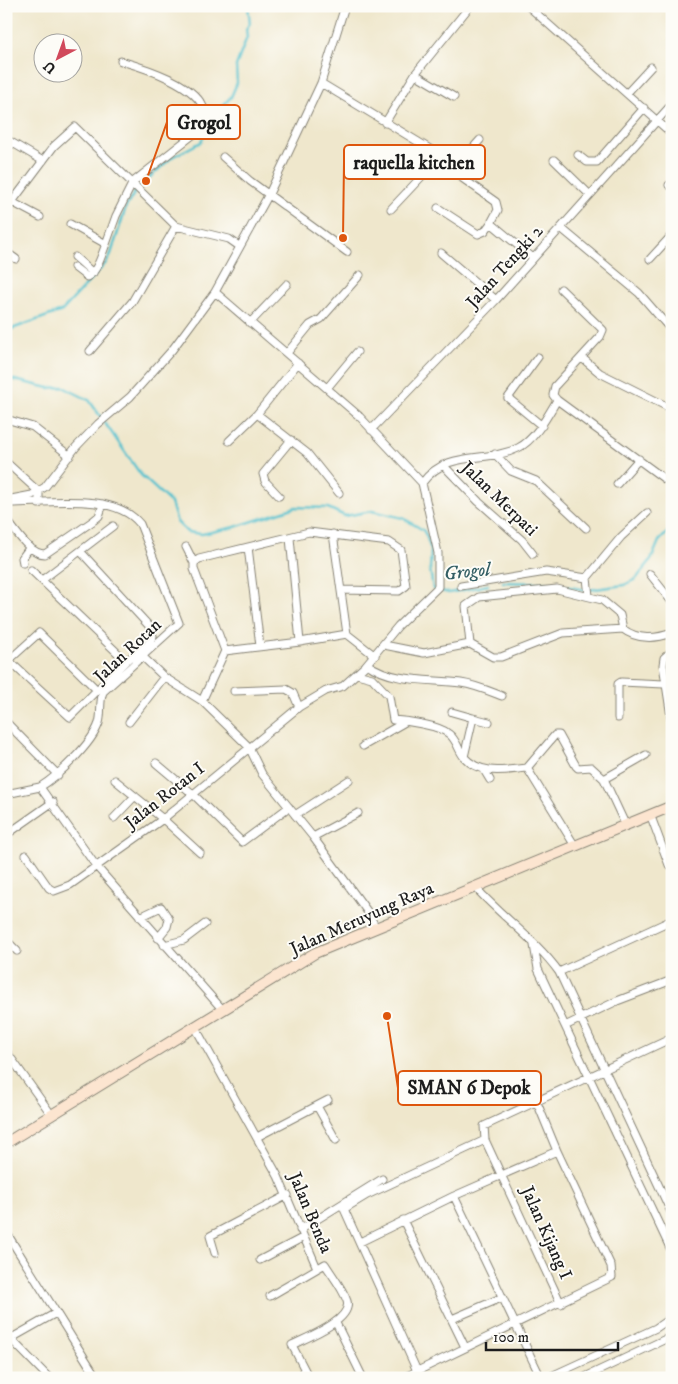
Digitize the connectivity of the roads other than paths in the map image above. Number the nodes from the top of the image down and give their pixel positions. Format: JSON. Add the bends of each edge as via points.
{"nodes":[{"id":1,"x":345,"y":6,"type":"edge"},
{"id":2,"x":470,"y":6,"type":"edge"},
{"id":3,"x":528,"y":6,"type":"edge"},
{"id":4,"x":121,"y":61,"type":"dead end"},
{"id":5,"x":651,"y":67,"type":"dead end"},
{"id":6,"x":415,"y":74,"type":"junction"},
{"id":7,"x":321,"y":83,"type":"junction"},
{"id":8,"x":627,"y":93,"type":"junction"},
{"id":9,"x":454,"y":97,"type":"dead end"},
{"id":10,"x":672,"y":104,"type":"edge"},
{"id":11,"x":644,"y":108,"type":"junction"},
{"id":12,"x":656,"y":121,"type":"junction"},
{"id":13,"x":385,"y":122,"type":"junction"},
{"id":14,"x":672,"y":134,"type":"edge"},
{"id":15,"x":6,"y":139,"type":"edge"},
{"id":16,"x":480,"y":140,"type":"dead end"},
{"id":17,"x":578,"y":155,"type":"dead end"},
{"id":18,"x":223,"y":157,"type":"dead end"},
{"id":19,"x":440,"y":157,"type":"junction"},
{"id":20,"x":554,"y":160,"type":"dead end"},
{"id":21,"x":43,"y":162,"type":"junction"},
{"id":22,"x":453,"y":170,"type":"junction"},
{"id":23,"x":135,"y":184,"type":"junction"},
{"id":24,"x":269,"y":194,"type":"junction"},
{"id":25,"x":590,"y":195,"type":"junction"},
{"id":26,"x":14,"y":199,"type":"junction"},
{"id":27,"x":438,"y":208,"type":"dead end"},
{"id":28,"x":390,"y":209,"type":"dead end"},
{"id":29,"x":6,"y":210,"type":"edge"},
{"id":30,"x":40,"y":218,"type":"dead end"},
{"id":31,"x":491,"y":223,"type":"junction"},
{"id":32,"x":70,"y":224,"type":"dead end"},
{"id":33,"x":176,"y":226,"type":"junction"},
{"id":34,"x":561,"y":228,"type":"junction"},
{"id":35,"x":672,"y":235,"type":"edge"},
{"id":36,"x":106,"y":244,"type":"junction"},
{"id":37,"x":239,"y":246,"type":"junction"},
{"id":38,"x":6,"y":252,"type":"edge"},
{"id":39,"x":347,"y":252,"type":"dead end"},
{"id":40,"x":442,"y":252,"type":"dead end"},
{"id":41,"x":74,"y":258,"type":"dead end"},
{"id":42,"x":533,"y":258,"type":"junction"},
{"id":43,"x":16,"y":259,"type":"dead end"},
{"id":44,"x":650,"y":259,"type":"dead end"},
{"id":45,"x":74,"y":267,"type":"dead end"},
{"id":46,"x":93,"y":273,"type":"junction"},
{"id":47,"x":360,"y":275,"type":"dead end"},
{"id":48,"x":287,"y":284,"type":"dead end"},
{"id":49,"x":561,"y":289,"type":"dead end"},
{"id":50,"x":215,"y":292,"type":"junction"},
{"id":51,"x":496,"y":300,"type":"junction"},
{"id":52,"x":250,"y":323,"type":"junction"},
{"id":53,"x":672,"y":331,"type":"edge"},
{"id":54,"x":90,"y":351,"type":"dead end"},
{"id":55,"x":358,"y":352,"type":"dead end"},
{"id":56,"x":287,"y":353,"type":"junction"},
{"id":57,"x":538,"y":357,"type":"dead end"},
{"id":58,"x":582,"y":358,"type":"junction"},
{"id":59,"x":298,"y":362,"type":"junction"},
{"id":60,"x":328,"y":388,"type":"junction"},
{"id":61,"x":557,"y":400,"type":"junction"},
{"id":62,"x":672,"y":409,"type":"edge"},
{"id":63,"x":258,"y":414,"type":"junction"},
{"id":64,"x":6,"y":420,"type":"edge"},
{"id":65,"x":542,"y":426,"type":"junction"},
{"id":66,"x":372,"y":430,"type":"junction"},
{"id":67,"x":291,"y":440,"type":"junction"},
{"id":68,"x":229,"y":441,"type":"dead end"},
{"id":69,"x":495,"y":454,"type":"junction"},
{"id":70,"x":70,"y":456,"type":"junction"},
{"id":71,"x":639,"y":459,"type":"junction"},
{"id":72,"x":6,"y":462,"type":"edge"},
{"id":73,"x":443,"y":465,"type":"junction"},
{"id":74,"x":666,"y":480,"type":"dead end"},
{"id":75,"x":422,"y":483,"type":"junction"},
{"id":76,"x":617,"y":484,"type":"dead end"},
{"id":77,"x":39,"y":492,"type":"junction"},
{"id":78,"x":339,"y":493,"type":"dead end"},
{"id":79,"x":279,"y":496,"type":"dead end"},
{"id":80,"x":6,"y":501,"type":"edge"},
{"id":81,"x":39,"y":504,"type":"junction"},
{"id":82,"x":103,"y":504,"type":"junction"},
{"id":83,"x":648,"y":513,"type":"dead end"},
{"id":84,"x":6,"y":519,"type":"edge"},
{"id":85,"x":113,"y":526,"type":"dead end"},
{"id":86,"x":586,"y":528,"type":"dead end"},
{"id":87,"x":333,"y":534,"type":"junction"},
{"id":88,"x":290,"y":538,"type":"junction"},
{"id":89,"x":30,"y":547,"type":"junction"},
{"id":90,"x":248,"y":547,"type":"junction"},
{"id":91,"x":186,"y":548,"type":"dead end"},
{"id":92,"x":81,"y":552,"type":"junction"},
{"id":93,"x":533,"y":554,"type":"dead end"},
{"id":94,"x":23,"y":563,"type":"dead end"},
{"id":95,"x":194,"y":563,"type":"junction"},
{"id":96,"x":32,"y":570,"type":"dead end"},
{"id":97,"x":650,"y":574,"type":"dead end"},
{"id":98,"x":42,"y":580,"type":"junction"},
{"id":99,"x":461,"y":586,"type":"dead end"},
{"id":100,"x":589,"y":588,"type":"junction"},
{"id":101,"x":341,"y":590,"type":"junction"},
{"id":102,"x":672,"y":602,"type":"edge"},
{"id":103,"x":624,"y":629,"type":"junction"},
{"id":104,"x":672,"y":633,"type":"edge"},
{"id":105,"x":347,"y":634,"type":"junction"},
{"id":106,"x":300,"y":642,"type":"junction"},
{"id":107,"x":470,"y":644,"type":"junction"},
{"id":108,"x":384,"y":645,"type":"junction"},
{"id":109,"x":260,"y":646,"type":"junction"},
{"id":110,"x":672,"y":650,"type":"edge"},
{"id":111,"x":225,"y":651,"type":"junction"},
{"id":112,"x":142,"y":656,"type":"junction"},
{"id":113,"x":375,"y":656,"type":"junction"},
{"id":114,"x":7,"y":660,"type":"edge"},
{"id":115,"x":126,"y":661,"type":"junction"},
{"id":116,"x":366,"y":665,"type":"junction"},
{"id":117,"x":358,"y":673,"type":"junction"},
{"id":118,"x":164,"y":677,"type":"junction"},
{"id":119,"x":664,"y":684,"type":"junction"},
{"id":120,"x":96,"y":690,"type":"junction"},
{"id":121,"x":234,"y":690,"type":"dead end"},
{"id":122,"x":502,"y":696,"type":"dead end"},
{"id":123,"x":202,"y":701,"type":"junction"},
{"id":124,"x":299,"y":708,"type":"junction"},
{"id":125,"x":452,"y":712,"type":"dead end"},
{"id":126,"x":473,"y":718,"type":"junction"},
{"id":127,"x":618,"y":718,"type":"dead end"},
{"id":128,"x":6,"y":722,"type":"edge"},
{"id":129,"x":128,"y":722,"type":"dead end"},
{"id":130,"x":405,"y":722,"type":"junction"},
{"id":131,"x":489,"y":722,"type":"dead end"},
{"id":132,"x":672,"y":723,"type":"edge"},
{"id":133,"x":364,"y":746,"type":"dead end"},
{"id":134,"x":249,"y":747,"type":"junction"},
{"id":135,"x":646,"y":756,"type":"dead end"},
{"id":136,"x":464,"y":757,"type":"junction"},
{"id":137,"x":156,"y":763,"type":"dead end"},
{"id":138,"x":527,"y":768,"type":"junction"},
{"id":139,"x":484,"y":770,"type":"junction"},
{"id":140,"x":58,"y":774,"type":"junction"},
{"id":141,"x":604,"y":779,"type":"junction"},
{"id":142,"x":115,"y":780,"type":"dead end"},
{"id":143,"x":349,"y":780,"type":"dead end"},
{"id":144,"x":490,"y":780,"type":"dead end"},
{"id":145,"x":40,"y":787,"type":"junction"},
{"id":146,"x":6,"y":794,"type":"edge"},
{"id":147,"x":194,"y":794,"type":"junction"},
{"id":148,"x":135,"y":796,"type":"junction"},
{"id":149,"x":52,"y":802,"type":"junction"},
{"id":150,"x":672,"y":806,"type":"edge"},
{"id":151,"x":289,"y":807,"type":"junction"},
{"id":152,"x":358,"y":812,"type":"dead end"},
{"id":153,"x":295,"y":814,"type":"junction"},
{"id":154,"x":650,"y":814,"type":"junction"},
{"id":155,"x":114,"y":818,"type":"dead end"},
{"id":156,"x":163,"y":819,"type":"junction"},
{"id":157,"x":625,"y":824,"type":"junction"},
{"id":158,"x":6,"y":835,"type":"edge"},
{"id":159,"x":313,"y":837,"type":"junction"},
{"id":160,"x":575,"y":846,"type":"junction"},
{"id":161,"x":200,"y":853,"type":"dead end"},
{"id":162,"x":26,"y":855,"type":"dead end"},
{"id":163,"x":669,"y":860,"type":"edge"},
{"id":164,"x":96,"y":866,"type":"junction"},
{"id":165,"x":476,"y":888,"type":"junction"},
{"id":166,"x":140,"y":917,"type":"junction"},
{"id":167,"x":672,"y":920,"type":"edge"},
{"id":168,"x":206,"y":924,"type":"dead end"},
{"id":169,"x":376,"y":928,"type":"junction"},
{"id":170,"x":158,"y":938,"type":"junction"},
{"id":171,"x":6,"y":940,"type":"edge"},
{"id":172,"x":164,"y":945,"type":"junction"},
{"id":173,"x":534,"y":945,"type":"junction"},
{"id":174,"x":17,"y":950,"type":"dead end"},
{"id":175,"x":559,"y":972,"type":"junction"},
{"id":176,"x":672,"y":980,"type":"edge"},
{"id":177,"x":222,"y":1009,"type":"junction"},
{"id":178,"x":582,"y":1018,"type":"junction"},
{"id":179,"x":565,"y":1026,"type":"junction"},
{"id":180,"x":195,"y":1027,"type":"junction"},
{"id":181,"x":672,"y":1038,"type":"edge"},
{"id":182,"x":6,"y":1051,"type":"edge"},
{"id":183,"x":604,"y":1069,"type":"junction"},
{"id":184,"x":590,"y":1076,"type":"junction"},
{"id":185,"x":328,"y":1100,"type":"dead end"},
{"id":186,"x":536,"y":1100,"type":"junction"},
{"id":187,"x":317,"y":1106,"type":"junction"},
{"id":188,"x":51,"y":1114,"type":"junction"},
{"id":189,"x":257,"y":1137,"type":"junction"},
{"id":190,"x":336,"y":1140,"type":"dead end"},
{"id":191,"x":485,"y":1140,"type":"junction"},
{"id":192,"x":6,"y":1143,"type":"edge"},
{"id":193,"x":557,"y":1151,"type":"junction"},
{"id":194,"x":503,"y":1175,"type":"junction"},
{"id":195,"x":382,"y":1179,"type":"dead end"},
{"id":196,"x":288,"y":1195,"type":"junction"},
{"id":197,"x":454,"y":1196,"type":"junction"},
{"id":198,"x":672,"y":1214,"type":"edge"},
{"id":199,"x":404,"y":1220,"type":"junction"},
{"id":200,"x":300,"y":1230,"type":"junction"},
{"id":201,"x":6,"y":1232,"type":"edge"},
{"id":202,"x":304,"y":1237,"type":"junction"},
{"id":203,"x":360,"y":1242,"type":"junction"},
{"id":204,"x":672,"y":1252,"type":"edge"},
{"id":205,"x":215,"y":1254,"type":"dead end"},
{"id":206,"x":260,"y":1260,"type":"dead end"},
{"id":207,"x":317,"y":1268,"type":"junction"},
{"id":208,"x":270,"y":1296,"type":"dead end"},
{"id":209,"x":501,"y":1298,"type":"junction"},
{"id":210,"x":561,"y":1304,"type":"junction"},
{"id":211,"x":56,"y":1313,"type":"junction"},
{"id":212,"x":672,"y":1317,"type":"edge"},
{"id":213,"x":452,"y":1319,"type":"junction"},
{"id":214,"x":336,"y":1323,"type":"junction"},
{"id":215,"x":514,"y":1325,"type":"junction"},
{"id":216,"x":672,"y":1336,"type":"edge"},
{"id":217,"x":8,"y":1339,"type":"edge"},
{"id":218,"x":465,"y":1347,"type":"junction"},
{"id":219,"x":417,"y":1371,"type":"junction"},
{"id":220,"x":49,"y":1378,"type":"edge"},
{"id":221,"x":97,"y":1378,"type":"edge"},
{"id":222,"x":309,"y":1378,"type":"edge"},
{"id":223,"x":363,"y":1378,"type":"edge"},
{"id":224,"x":403,"y":1378,"type":"edge"},
{"id":225,"x":541,"y":1378,"type":"edge"},
{"id":226,"x":548,"y":1378,"type":"edge"},
{"id":227,"x":583,"y":1378,"type":"edge"}],
"edges":[{"from":1,"to":7,"type":"street"},
{"from":2,"to":6,"type":"street"},
{"from":3,"to":8,"type":"street"},
{"from":4,"to":23,"type":"street","via":[[163,74],[186,90],[205,112],[202,127],[196,134]]},
{"from":5,"to":8,"type":"street"},
{"from":6,"to":9,"type":"street"},
{"from":6,"to":13,"type":"street"},
{"from":7,"to":13,"type":"street"},
{"from":7,"to":24,"type":"street"},
{"from":8,"to":11,"type":"street"},
{"from":10,"to":12,"type":"street","name":"Jalan Tengki 2"},
{"from":11,"to":12,"type":"street"},
{"from":11,"to":17,"type":"street","via":[[597,162],[587,162]]},
{"from":12,"to":14,"type":"street"},
{"from":12,"to":25,"type":"street","name":"Jalan Tengki 2"},
{"from":13,"to":19,"type":"street"},
{"from":15,"to":21,"type":"street"},
{"from":16,"to":22,"type":"street"},
{"from":18,"to":24,"type":"street"},
{"from":19,"to":22,"type":"street"},
{"from":19,"to":28,"type":"street"},
{"from":20,"to":25,"type":"street"},
{"from":21,"to":23,"type":"street","via":[[74,127]]},
{"from":21,"to":26,"type":"street"},
{"from":22,"to":31,"type":"street","via":[[498,205]]},
{"from":23,"to":33,"type":"street"},
{"from":23,"to":36,"type":"street","via":[[116,216]]},
{"from":24,"to":37,"type":"street"},
{"from":24,"to":39,"type":"street"},
{"from":25,"to":34,"type":"street","name":"Jalan Tengki 2"},
{"from":26,"to":29,"type":"street"},
{"from":26,"to":30,"type":"street"},
{"from":27,"to":31,"type":"street","via":[[478,234],[486,231]]},
{"from":31,"to":42,"type":"street"},
{"from":32,"to":36,"type":"street"},
{"from":33,"to":37,"type":"street","via":[[229,239]]},
{"from":33,"to":54,"type":"street","via":[[127,308]]},
{"from":34,"to":42,"type":"street","name":"Jalan Tengki 2"},
{"from":34,"to":53,"type":"street","via":[[639,292]]},
{"from":35,"to":44,"type":"street"},
{"from":36,"to":46,"type":"street"},
{"from":37,"to":50,"type":"street"},
{"from":38,"to":43,"type":"street"},
{"from":40,"to":51,"type":"street"},
{"from":41,"to":46,"type":"street"},
{"from":42,"to":51,"type":"street","name":"Jalan Tengki 2"},
{"from":45,"to":46,"type":"street","via":[[87,277]]},
{"from":47,"to":56,"type":"street"},
{"from":48,"to":52,"type":"street"},
{"from":49,"to":58,"type":"street","via":[[603,330]]},
{"from":50,"to":52,"type":"street"},
{"from":50,"to":70,"type":"street","via":[[172,350]]},
{"from":51,"to":66,"type":"street","name":"Jalan Tengki 2"},
{"from":52,"to":56,"type":"street"},
{"from":55,"to":60,"type":"street"},
{"from":56,"to":59,"type":"street"},
{"from":57,"to":65,"type":"street","via":[[508,398]]},
{"from":58,"to":61,"type":"street","via":[[555,386],[553,395]]},
{"from":58,"to":62,"type":"street","via":[[600,373]]},
{"from":59,"to":60,"type":"street"},
{"from":59,"to":63,"type":"street"},
{"from":60,"to":66,"type":"street"},
{"from":61,"to":65,"type":"street"},
{"from":61,"to":71,"type":"street"},
{"from":63,"to":67,"type":"street"},
{"from":63,"to":68,"type":"street"},
{"from":64,"to":70,"type":"street","via":[[33,427]]},
{"from":65,"to":69,"type":"street","via":[[519,448]]},
{"from":66,"to":75,"type":"street"},
{"from":67,"to":78,"type":"street","via":[[316,463]]},
{"from":67,"to":79,"type":"street","via":[[263,474]]},
{"from":69,"to":73,"type":"street","via":[[462,458]]},
{"from":69,"to":86,"type":"street","via":[[511,471],[536,481]]},
{"from":70,"to":77,"type":"street"},
{"from":71,"to":74,"type":"street"},
{"from":71,"to":76,"type":"street"},
{"from":72,"to":77,"type":"street"},
{"from":73,"to":75,"type":"street"},
{"from":73,"to":93,"type":"street","name":"Jalan Merpati"},
{"from":75,"to":108,"type":"street","name":"Jalan Rotan I","via":[[438,553],[440,581],[437,590],[398,626]]},
{"from":77,"to":80,"type":"street"},
{"from":77,"to":81,"type":"street"},
{"from":80,"to":81,"type":"street","name":"Jalan Rotan"},
{"from":81,"to":82,"type":"street","name":"Jalan Rotan","via":[[67,501]]},
{"from":82,"to":89,"type":"street","via":[[93,522],[45,554]]},
{"from":82,"to":112,"type":"street","name":"Jalan Rotan","via":[[128,512],[140,524],[179,619],[174,630]]},
{"from":83,"to":100,"type":"street","via":[[621,537]]},
{"from":84,"to":89,"type":"street"},
{"from":85,"to":92,"type":"street"},
{"from":87,"to":88,"type":"street","via":[[309,532]]},
{"from":87,"to":101,"type":"street"},
{"from":87,"to":101,"type":"street","via":[[390,542],[397,546],[401,550],[406,586],[399,591]]},
{"from":88,"to":90,"type":"street"},
{"from":88,"to":106,"type":"street"},
{"from":89,"to":94,"type":"street","via":[[22,558]]},
{"from":90,"to":95,"type":"street"},
{"from":90,"to":109,"type":"street"},
{"from":91,"to":95,"type":"street"},
{"from":92,"to":98,"type":"street"},
{"from":92,"to":115,"type":"street","via":[[150,627],[153,636],[147,645]]},
{"from":95,"to":111,"type":"street"},
{"from":96,"to":98,"type":"street"},
{"from":97,"to":102,"type":"street"},
{"from":98,"to":115,"type":"street"},
{"from":99,"to":100,"type":"street","via":[[546,572]]},
{"from":100,"to":103,"type":"street","via":[[620,615]]},
{"from":100,"to":107,"type":"street","via":[[479,597],[466,606]]},
{"from":101,"to":105,"type":"street"},
{"from":103,"to":104,"type":"street","via":[[629,634],[648,638]]},
{"from":103,"to":107,"type":"street","via":[[563,633],[501,657],[493,657]]},
{"from":105,"to":106,"type":"street"},
{"from":105,"to":113,"type":"street"},
{"from":106,"to":109,"type":"street"},
{"from":107,"to":108,"type":"street","via":[[424,653]]},
{"from":108,"to":113,"type":"street","name":"Jalan Rotan I"},
{"from":109,"to":111,"type":"street"},
{"from":110,"to":119,"type":"street","via":[[664,658]]},
{"from":111,"to":123,"type":"street"},
{"from":112,"to":118,"type":"street"},
{"from":112,"to":140,"type":"street","name":"Jalan Rotan","via":[[103,692],[95,731]]},
{"from":113,"to":116,"type":"street","name":"Jalan Rotan I"},
{"from":114,"to":120,"type":"street","via":[[70,717]]},
{"from":114,"to":120,"type":"street","via":[[39,633]]},
{"from":115,"to":120,"type":"street"},
{"from":116,"to":117,"type":"street","name":"Jalan Rotan I"},
{"from":116,"to":122,"type":"street","via":[[393,676],[461,683]]},
{"from":117,"to":124,"type":"street","name":"Jalan Rotan I","via":[[343,686],[326,690]]},
{"from":117,"to":130,"type":"street","via":[[372,678],[381,686],[389,696],[391,718]]},
{"from":118,"to":123,"type":"street"},
{"from":118,"to":129,"type":"street"},
{"from":119,"to":127,"type":"street","via":[[618,684]]},
{"from":119,"to":132,"type":"street"},
{"from":121,"to":124,"type":"street","via":[[286,689],[293,694]]},
{"from":123,"to":134,"type":"street"},
{"from":124,"to":134,"type":"street","name":"Jalan Rotan I"},
{"from":125,"to":126,"type":"street"},
{"from":126,"to":131,"type":"street"},
{"from":126,"to":136,"type":"street"},
{"from":128,"to":140,"type":"street"},
{"from":130,"to":133,"type":"street"},
{"from":130,"to":136,"type":"street","via":[[444,730]]},
{"from":134,"to":147,"type":"street","name":"Jalan Rotan I"},
{"from":134,"to":151,"type":"street","via":[[262,774]]},
{"from":135,"to":141,"type":"street"},
{"from":136,"to":139,"type":"street"},
{"from":137,"to":147,"type":"street"},
{"from":138,"to":139,"type":"street"},
{"from":138,"to":141,"type":"street","via":[[558,734],[578,768],[591,767]]},
{"from":138,"to":160,"type":"street"},
{"from":139,"to":144,"type":"street"},
{"from":140,"to":145,"type":"street","name":"Jalan Rotan"},
{"from":141,"to":157,"type":"street"},
{"from":142,"to":148,"type":"street"},
{"from":143,"to":153,"type":"street"},
{"from":145,"to":146,"type":"street"},
{"from":145,"to":149,"type":"street"},
{"from":147,"to":151,"type":"street","via":[[242,842]]},
{"from":147,"to":156,"type":"street","name":"Jalan Rotan I"},
{"from":148,"to":155,"type":"street"},
{"from":148,"to":156,"type":"street"},
{"from":149,"to":158,"type":"street"},
{"from":149,"to":164,"type":"street"},
{"from":150,"to":154,"type":"main road","name":"Jalan Meruyung Raya"},
{"from":151,"to":153,"type":"street"},
{"from":152,"to":159,"type":"street"},
{"from":153,"to":159,"type":"street"},
{"from":154,"to":157,"type":"main road","name":"Jalan Meruyung Raya"},
{"from":154,"to":163,"type":"street"},
{"from":156,"to":161,"type":"street"},
{"from":156,"to":164,"type":"street","name":"Jalan Rotan I"},
{"from":157,"to":160,"type":"main road","name":"Jalan Meruyung Raya"},
{"from":159,"to":169,"type":"street"},
{"from":160,"to":165,"type":"main road","name":"Jalan Meruyung Raya"},
{"from":162,"to":164,"type":"street","name":"Jalan Rotan I","via":[[54,891],[70,885]]},
{"from":164,"to":166,"type":"street"},
{"from":165,"to":169,"type":"main road","name":"Jalan Meruyung Raya"},
{"from":165,"to":173,"type":"street"},
{"from":166,"to":170,"type":"street"},
{"from":166,"to":170,"type":"street","via":[[161,907],[169,919],[168,927]]},
{"from":167,"to":175,"type":"street"},
{"from":168,"to":172,"type":"street","via":[[184,940]]},
{"from":169,"to":177,"type":"main road","name":"Jalan Meruyung Raya","via":[[315,954]]},
{"from":170,"to":172,"type":"street"},
{"from":171,"to":174,"type":"street"},
{"from":172,"to":177,"type":"street"},
{"from":173,"to":175,"type":"street","via":[[547,955]]},
{"from":173,"to":179,"type":"street","via":[[538,969]]},
{"from":175,"to":178,"type":"street"},
{"from":176,"to":178,"type":"street"},
{"from":177,"to":180,"type":"main road","name":"Jalan Meruyung Raya"},
{"from":178,"to":179,"type":"street"},
{"from":178,"to":183,"type":"street"},
{"from":179,"to":184,"type":"street"},
{"from":180,"to":188,"type":"main road","name":"Jalan Meruyung Raya"},
{"from":180,"to":189,"type":"street","name":"Jalan Benda"},
{"from":181,"to":183,"type":"street"},
{"from":182,"to":188,"type":"street"},
{"from":183,"to":184,"type":"street"},
{"from":183,"to":198,"type":"street"},
{"from":184,"to":186,"type":"street"},
{"from":184,"to":204,"type":"street"},
{"from":185,"to":187,"type":"street"},
{"from":186,"to":191,"type":"street","via":[[487,1123],[483,1131]]},
{"from":186,"to":193,"type":"street"},
{"from":187,"to":189,"type":"street"},
{"from":187,"to":190,"type":"street"},
{"from":188,"to":192,"type":"main road","name":"Jalan Meruyung Raya"},
{"from":189,"to":196,"type":"street","name":"Jalan Benda"},
{"from":191,"to":194,"type":"street","name":"Jalan Kijang I"},
{"from":191,"to":203,"type":"street","via":[[344,1209]]},
{"from":193,"to":194,"type":"street"},
{"from":193,"to":210,"type":"street","via":[[613,1275]]},
{"from":194,"to":197,"type":"street"},
{"from":194,"to":210,"type":"street","name":"Jalan Kijang I"},
{"from":195,"to":200,"type":"street"},
{"from":196,"to":200,"type":"street","name":"Jalan Benda"},
{"from":196,"to":205,"type":"street","via":[[210,1236]]},
{"from":197,"to":199,"type":"street"},
{"from":197,"to":209,"type":"street"},
{"from":199,"to":203,"type":"street"},
{"from":199,"to":213,"type":"street"},
{"from":200,"to":202,"type":"street","name":"Jalan Benda"},
{"from":201,"to":211,"type":"street"},
{"from":202,"to":206,"type":"street"},
{"from":202,"to":207,"type":"street","name":"Jalan Benda"},
{"from":203,"to":219,"type":"street"},
{"from":207,"to":208,"type":"street"},
{"from":207,"to":214,"type":"street","name":"Jalan Benda","via":[[325,1264],[348,1302],[347,1310]]},
{"from":209,"to":213,"type":"street"},
{"from":209,"to":215,"type":"street"},
{"from":210,"to":215,"type":"street"},
{"from":211,"to":217,"type":"street"},
{"from":211,"to":221,"type":"street"},
{"from":212,"to":226,"type":"street","via":[[656,1328]]},
{"from":213,"to":218,"type":"street"},
{"from":214,"to":222,"type":"street","via":[[292,1345]]},
{"from":214,"to":223,"type":"street"},
{"from":215,"to":218,"type":"street"},
{"from":215,"to":225,"type":"street"},
{"from":216,"to":227,"type":"street"},
{"from":217,"to":220,"type":"street"},
{"from":218,"to":219,"type":"street"},
{"from":219,"to":224,"type":"street"}]}
